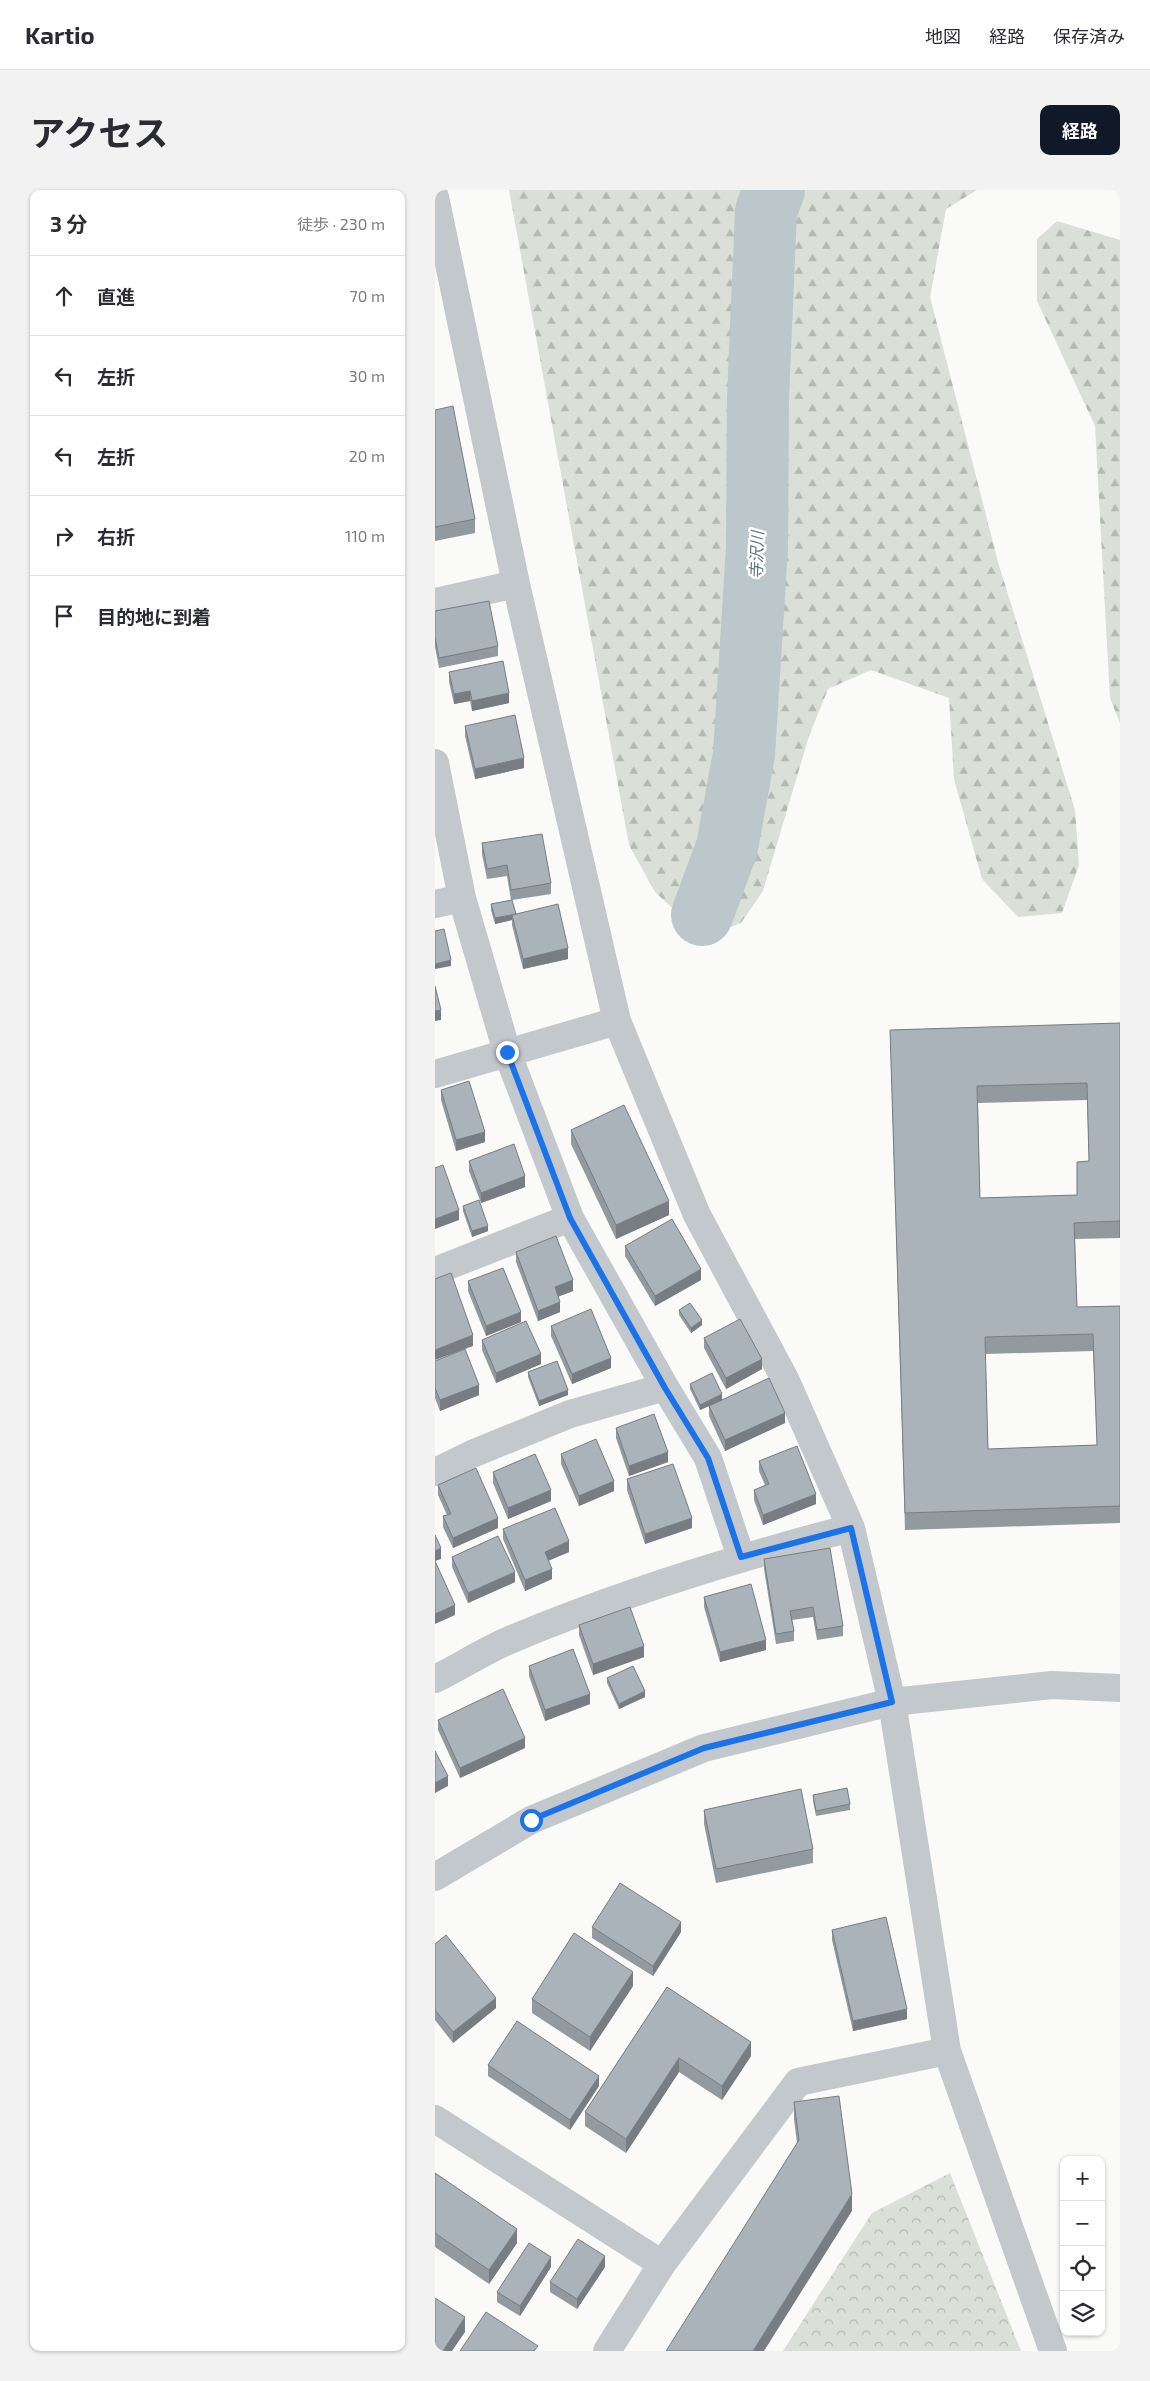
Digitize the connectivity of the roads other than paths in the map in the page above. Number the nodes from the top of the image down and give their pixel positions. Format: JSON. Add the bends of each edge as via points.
{"nodes":[{"id":1,"x":435,"y":197,"type":"edge"},
{"id":2,"x":516,"y":584,"type":"junction"},
{"id":3,"x":435,"y":602,"type":"edge"},
{"id":4,"x":435,"y":762,"type":"edge"},
{"id":5,"x":462,"y":898,"type":"junction"},
{"id":6,"x":435,"y":904,"type":"edge"},
{"id":7,"x":617,"y":1021,"type":"junction"},
{"id":8,"x":507,"y":1052,"type":"junction"},
{"id":9,"x":435,"y":1074,"type":"edge"},
{"id":10,"x":570,"y":1218,"type":"junction"},
{"id":11,"x":435,"y":1270,"type":"edge"},
{"id":12,"x":665,"y":1388,"type":"junction"},
{"id":13,"x":435,"y":1472,"type":"edge"},
{"id":14,"x":851,"y":1528,"type":"junction"},
{"id":15,"x":741,"y":1557,"type":"junction"},
{"id":16,"x":435,"y":1679,"type":"edge"},
{"id":17,"x":1120,"y":1688,"type":"edge"},
{"id":18,"x":892,"y":1702,"type":"junction"},
{"id":19,"x":435,"y":1877,"type":"edge"},
{"id":20,"x":947,"y":2051,"type":"junction"},
{"id":21,"x":435,"y":2119,"type":"edge"},
{"id":22,"x":662,"y":2264,"type":"junction"},
{"id":23,"x":607,"y":2351,"type":"edge"},
{"id":24,"x":1053,"y":2351,"type":"edge"}],
"edges":[{"from":1,"to":2,"type":"street"},
{"from":2,"to":3,"type":"street"},
{"from":2,"to":7,"type":"street"},
{"from":4,"to":5,"type":"street"},
{"from":5,"to":6,"type":"street"},
{"from":5,"to":8,"type":"street"},
{"from":7,"to":8,"type":"street"},
{"from":7,"to":14,"type":"street","via":[[697,1215],[785,1379]]},
{"from":8,"to":9,"type":"street"},
{"from":8,"to":10,"type":"street"},
{"from":10,"to":11,"type":"street"},
{"from":10,"to":12,"type":"street"},
{"from":12,"to":13,"type":"street","via":[[570,1414]]},
{"from":12,"to":15,"type":"street","via":[[708,1458]]},
{"from":14,"to":15,"type":"street"},
{"from":14,"to":18,"type":"street"},
{"from":15,"to":16,"type":"street","via":[[511,1639]]},
{"from":17,"to":18,"type":"street","via":[[1052,1685]]},
{"from":18,"to":19,"type":"street","via":[[704,1748],[531,1820]]},
{"from":18,"to":20,"type":"street"},
{"from":20,"to":22,"type":"street","via":[[798,2082]]},
{"from":20,"to":24,"type":"street"},
{"from":21,"to":22,"type":"street"},
{"from":22,"to":23,"type":"street"}]}
